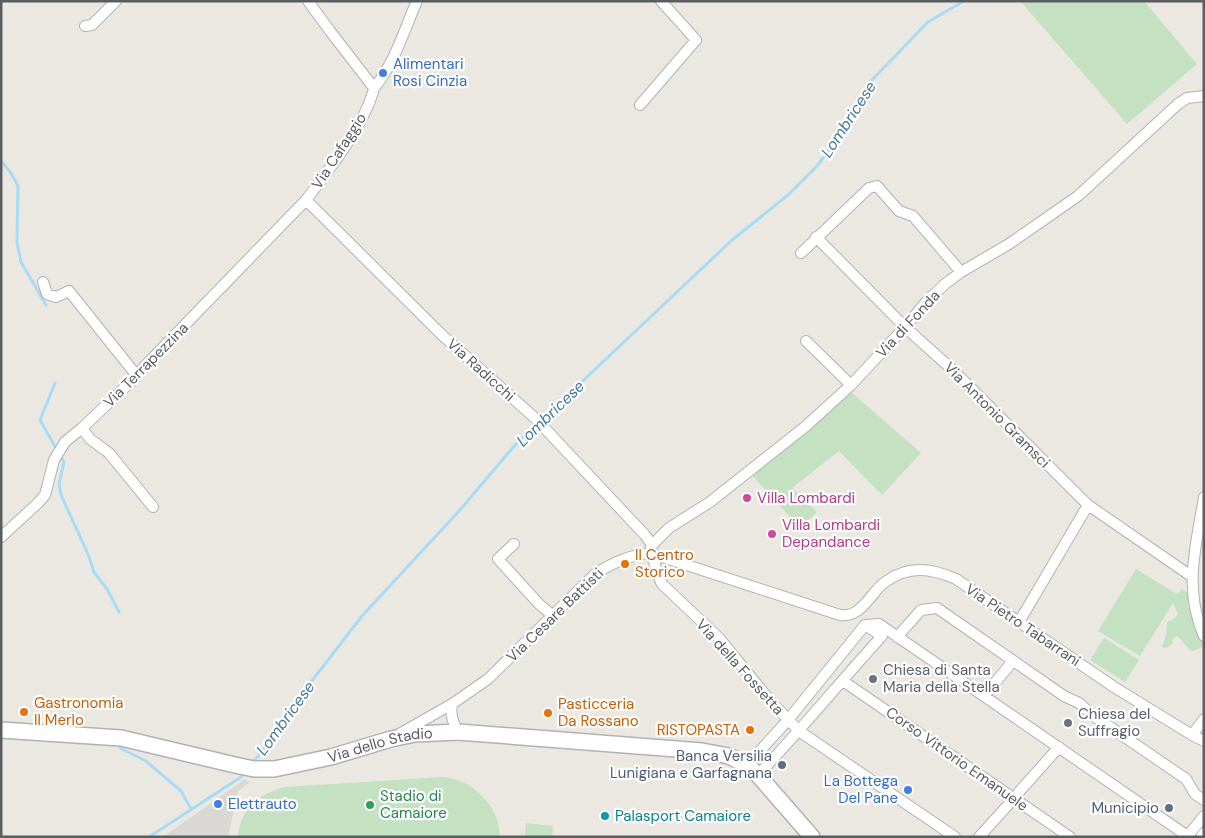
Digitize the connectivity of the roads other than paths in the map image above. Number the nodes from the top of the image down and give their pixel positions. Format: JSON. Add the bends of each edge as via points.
{"nodes":[{"id":1,"x":116,"y":1,"type":"edge"},
{"id":2,"x":308,"y":1,"type":"edge"},
{"id":3,"x":417,"y":1,"type":"edge"},
{"id":4,"x":661,"y":1,"type":"edge"},
{"id":5,"x":85,"y":26,"type":"dead end"},
{"id":6,"x":374,"y":88,"type":"junction"},
{"id":7,"x":1204,"y":96,"type":"edge"},
{"id":8,"x":640,"y":105,"type":"dead end"},
{"id":9,"x":306,"y":200,"type":"junction"},
{"id":10,"x":816,"y":237,"type":"junction"},
{"id":11,"x":801,"y":252,"type":"dead end"},
{"id":12,"x":961,"y":272,"type":"junction"},
{"id":13,"x":43,"y":282,"type":"dead end"},
{"id":14,"x":905,"y":327,"type":"junction"},
{"id":15,"x":806,"y":341,"type":"dead end"},
{"id":16,"x":137,"y":376,"type":"junction"},
{"id":17,"x":851,"y":385,"type":"junction"},
{"id":18,"x":82,"y":428,"type":"junction"},
{"id":19,"x":1204,"y":497,"type":"edge"},
{"id":20,"x":1088,"y":505,"type":"junction"},
{"id":21,"x":153,"y":507,"type":"dead end"},
{"id":22,"x":1,"y":537,"type":"edge"},
{"id":23,"x":514,"y":544,"type":"dead end"},
{"id":24,"x":651,"y":549,"type":"junction"},
{"id":25,"x":1191,"y":576,"type":"junction"},
{"id":26,"x":855,"y":613,"type":"junction"},
{"id":27,"x":553,"y":616,"type":"junction"},
{"id":28,"x":1019,"y":622,"type":"junction"},
{"id":29,"x":865,"y":625,"type":"junction"},
{"id":30,"x":1204,"y":636,"type":"edge"},
{"id":31,"x":897,"y":637,"type":"junction"},
{"id":32,"x":1013,"y":661,"type":"junction"},
{"id":33,"x":843,"y":681,"type":"junction"},
{"id":34,"x":984,"y":696,"type":"junction"},
{"id":35,"x":452,"y":704,"type":"junction"},
{"id":36,"x":1204,"y":719,"type":"edge"},
{"id":37,"x":788,"y":720,"type":"junction"},
{"id":38,"x":1,"y":730,"type":"edge"},
{"id":39,"x":799,"y":731,"type":"junction"},
{"id":40,"x":458,"y":732,"type":"junction"},
{"id":41,"x":1192,"y":736,"type":"junction"},
{"id":42,"x":391,"y":738,"type":"junction"},
{"id":43,"x":1204,"y":741,"type":"edge"},
{"id":44,"x":1059,"y":747,"type":"junction"},
{"id":45,"x":752,"y":770,"type":"junction"},
{"id":46,"x":1017,"y":795,"type":"junction"},
{"id":47,"x":1204,"y":800,"type":"edge"},
{"id":48,"x":1204,"y":816,"type":"edge"},
{"id":49,"x":1204,"y":833,"type":"edge"},
{"id":50,"x":1188,"y":836,"type":"edge"},
{"id":51,"x":812,"y":837,"type":"edge"},
{"id":52,"x":955,"y":837,"type":"edge"},
{"id":53,"x":979,"y":837,"type":"edge"},
{"id":54,"x":1070,"y":837,"type":"edge"},
{"id":55,"x":1201,"y":837,"type":"edge"}],
"edges":[{"from":1,"to":5,"type":"street","via":[[92,25]]},
{"from":2,"to":6,"type":"street"},
{"from":3,"to":6,"type":"street","via":[[391,62]]},
{"from":4,"to":8,"type":"street","via":[[696,40]]},
{"from":6,"to":9,"type":"street","name":"Via Cafaggio","via":[[363,116]]},
{"from":7,"to":12,"type":"street","name":"Via di Fonda","via":[[1187,98],[1178,104],[1078,196],[1009,244]]},
{"from":9,"to":16,"type":"street","name":"Via Terrapezzina"},
{"from":9,"to":24,"type":"street","name":"Via Radicchi","via":[[442,335],[549,432],[646,534]]},
{"from":10,"to":11,"type":"street"},
{"from":10,"to":12,"type":"street","via":[[869,188],[876,186],[899,211],[914,216]]},
{"from":10,"to":14,"type":"street","name":"Via Antonio Gramsci"},
{"from":12,"to":14,"type":"street","name":"Via di Fonda","via":[[927,301]]},
{"from":13,"to":16,"type":"street","via":[[46,294],[50,296],[69,291]]},
{"from":14,"to":17,"type":"street","name":"Via di Fonda"},
{"from":14,"to":20,"type":"street","name":"Via Antonio Gramsci","via":[[957,374]]},
{"from":15,"to":17,"type":"street"},
{"from":16,"to":18,"type":"street","name":"Via Terrapezzina"},
{"from":17,"to":24,"type":"street","name":"Via di Fonda","via":[[806,426],[710,502],[669,528]]},
{"from":18,"to":21,"type":"street","via":[[90,439],[109,453]]},
{"from":18,"to":22,"type":"street","name":"Via Terrapezzina","via":[[65,442],[54,460],[45,495]]},
{"from":19,"to":25,"type":"street"},
{"from":20,"to":25,"type":"street","name":"Via Antonio Gramsci"},
{"from":20,"to":28,"type":"street"},
{"from":23,"to":27,"type":"street","via":[[498,559]]},
{"from":24,"to":26,"type":"street","via":[[840,615]]},
{"from":24,"to":27,"type":"street","name":"Via Cesare Battisti","via":[[595,574]]},
{"from":24,"to":37,"type":"street","name":"Via della Fossetta","via":[[662,584],[719,638]]},
{"from":25,"to":30,"type":"street","via":[[1197,620]]},
{"from":26,"to":28,"type":"street","name":"Via Pietro Tabarrani","via":[[884,582],[901,573],[920,569],[938,571],[956,579]]},
{"from":26,"to":29,"type":"street"},
{"from":27,"to":35,"type":"street","name":"Via Cesare Battisti","via":[[488,679]]},
{"from":28,"to":41,"type":"street","name":"Via Pietro Tabarrani"},
{"from":29,"to":31,"type":"street","via":[[880,624]]},
{"from":29,"to":33,"type":"street","via":[[882,636]]},
{"from":29,"to":37,"type":"street"},
{"from":31,"to":32,"type":"street","via":[[921,610],[937,608]]},
{"from":31,"to":34,"type":"street"},
{"from":32,"to":34,"type":"street"},
{"from":32,"to":47,"type":"street","via":[[1186,779],[1195,794]]},
{"from":33,"to":39,"type":"street"},
{"from":33,"to":46,"type":"street","name":"Corso Vittorio Emanuele"},
{"from":34,"to":44,"type":"street"},
{"from":35,"to":40,"type":"street","via":[[450,712]]},
{"from":35,"to":42,"type":"street","name":"Via Cesare Battisti"},
{"from":36,"to":41,"type":"street"},
{"from":37,"to":39,"type":"street","name":"Via della Fossetta"},
{"from":37,"to":45,"type":"street"},
{"from":38,"to":42,"type":"street","name":"Via dello Stadio","via":[[121,738],[254,769],[274,769],[324,759]]},
{"from":39,"to":45,"type":"street"},
{"from":39,"to":52,"type":"street","name":"Via della Fossetta"},
{"from":40,"to":42,"type":"street","name":"Via dello Stadio"},
{"from":40,"to":45,"type":"street","name":"Via dello Stadio","via":[[702,751],[728,756]]},
{"from":41,"to":43,"type":"street","name":"Via Pietro Tabarrani"},
{"from":44,"to":46,"type":"street"},
{"from":44,"to":50,"type":"street"},
{"from":45,"to":51,"type":"street"},
{"from":46,"to":53,"type":"street"},
{"from":46,"to":54,"type":"street","name":"Corso Vittorio Emanuele"},
{"from":48,"to":50,"type":"street"},
{"from":49,"to":55,"type":"street"}]}
